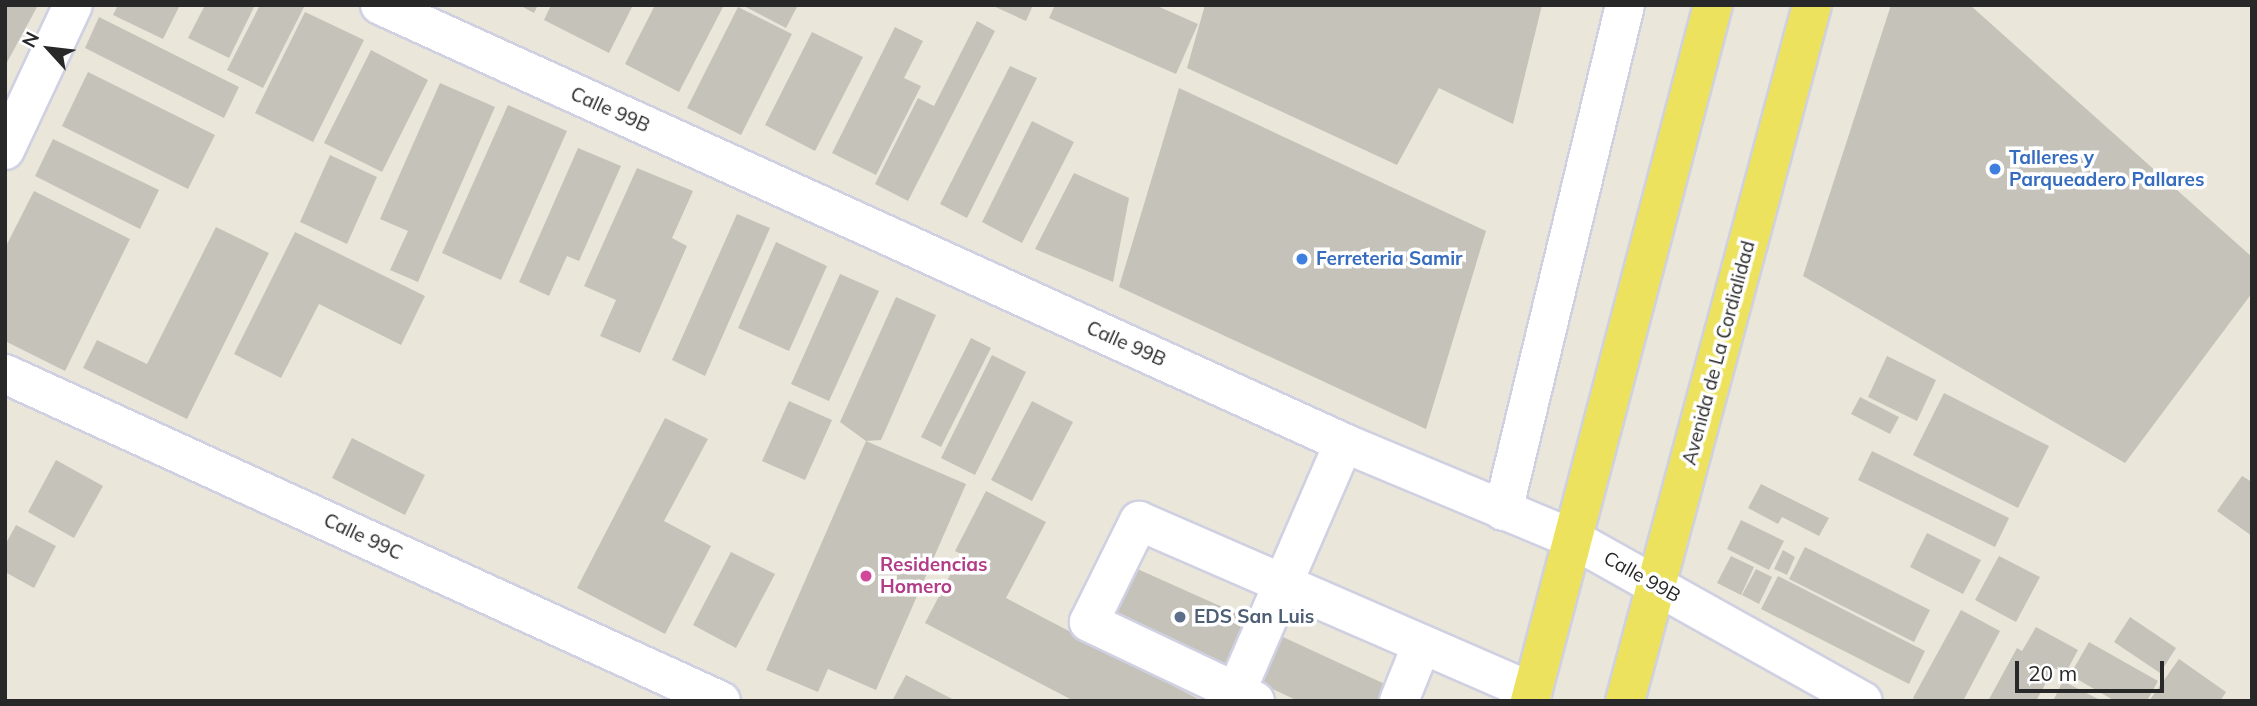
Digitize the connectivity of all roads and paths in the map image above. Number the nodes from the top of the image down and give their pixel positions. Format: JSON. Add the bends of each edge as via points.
{"nodes":[{"id":1,"x":73,"y":5,"type":"edge"},
{"id":2,"x":380,"y":5,"type":"edge"},
{"id":3,"x":1625,"y":5,"type":"edge"},
{"id":4,"x":1713,"y":5,"type":"edge"},
{"id":5,"x":1812,"y":5,"type":"edge"},
{"id":6,"x":5,"y":150,"type":"edge"},
{"id":7,"x":5,"y":374,"type":"edge"},
{"id":8,"x":1344,"y":443,"type":"junction"},
{"id":9,"x":1503,"y":511,"type":"junction"},
{"id":10,"x":1571,"y":538,"type":"junction"},
{"id":11,"x":1285,"y":585,"type":"junction"},
{"id":12,"x":1657,"y":585,"type":"junction"},
{"id":13,"x":1422,"y":645,"type":"junction"},
{"id":14,"x":1245,"y":696,"type":"edge"},
{"id":15,"x":1531,"y":696,"type":"edge"},
{"id":16,"x":721,"y":701,"type":"edge"},
{"id":17,"x":1399,"y":701,"type":"edge"},
{"id":18,"x":1625,"y":701,"type":"edge"},
{"id":19,"x":1863,"y":701,"type":"edge"}],
"edges":[{"from":1,"to":6,"type":"street"},
{"from":2,"to":8,"type":"street","name":"Calle 99B"},
{"from":3,"to":9,"type":"street"},
{"from":4,"to":10,"type":"main road"},
{"from":5,"to":12,"type":"main road","name":"Avenida de La Cordialidad"},
{"from":7,"to":16,"type":"street","name":"Calle 99C"},
{"from":8,"to":9,"type":"street","name":"Calle 99B"},
{"from":8,"to":11,"type":"street"},
{"from":9,"to":10,"type":"street","name":"Calle 99B"},
{"from":10,"to":12,"type":"street","name":"Calle 99B"},
{"from":10,"to":15,"type":"main road"},
{"from":11,"to":13,"type":"street"},
{"from":11,"to":14,"type":"street"},
{"from":11,"to":14,"type":"street","via":[[1139,521],[1089,622]]},
{"from":12,"to":18,"type":"main road","name":"Avenida de La Cordialidad"},
{"from":12,"to":19,"type":"street","name":"Calle 99B"},
{"from":13,"to":15,"type":"street"},
{"from":13,"to":17,"type":"street"}]}
